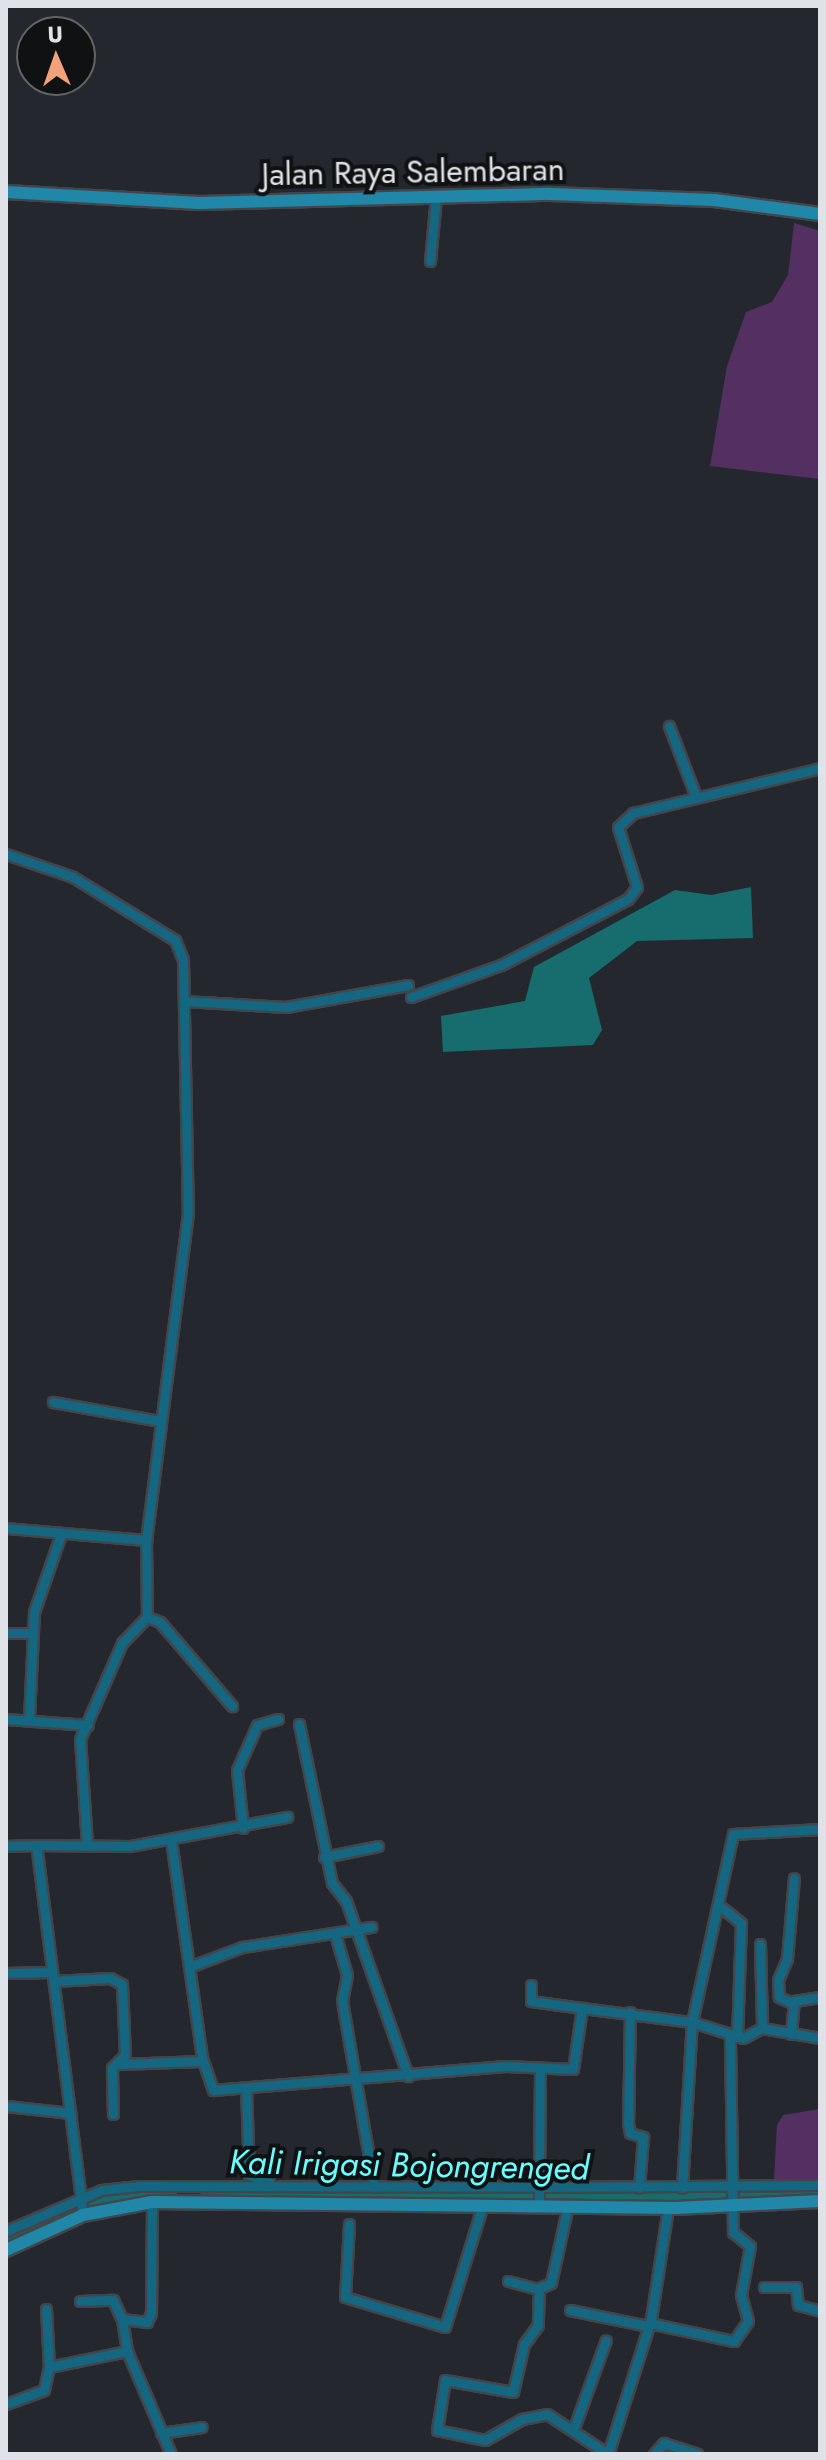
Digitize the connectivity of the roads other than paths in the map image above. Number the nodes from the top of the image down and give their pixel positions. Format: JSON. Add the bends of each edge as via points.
{"nodes":[{"id":1,"x":6,"y":192,"type":"edge"},
{"id":2,"x":436,"y":196,"type":"junction"},
{"id":3,"x":820,"y":214,"type":"edge"},
{"id":4,"x":430,"y":261,"type":"dead end"},
{"id":5,"x":669,"y":726,"type":"dead end"},
{"id":6,"x":820,"y":768,"type":"edge"},
{"id":7,"x":695,"y":794,"type":"junction"},
{"id":8,"x":6,"y":854,"type":"edge"},
{"id":9,"x":408,"y":985,"type":"dead end"},
{"id":10,"x":411,"y":997,"type":"dead end"},
{"id":11,"x":184,"y":1001,"type":"junction"},
{"id":12,"x":53,"y":1402,"type":"dead end"},
{"id":13,"x":160,"y":1421,"type":"junction"},
{"id":14,"x":6,"y":1528,"type":"edge"},
{"id":15,"x":61,"y":1534,"type":"junction"},
{"id":16,"x":146,"y":1540,"type":"junction"},
{"id":17,"x":147,"y":1617,"type":"junction"},
{"id":18,"x":6,"y":1633,"type":"edge"},
{"id":19,"x":32,"y":1633,"type":"junction"},
{"id":20,"x":232,"y":1706,"type":"dead end"},
{"id":21,"x":29,"y":1718,"type":"junction"},
{"id":22,"x":6,"y":1719,"type":"edge"},
{"id":23,"x":278,"y":1719,"type":"dead end"},
{"id":24,"x":299,"y":1724,"type":"dead end"},
{"id":25,"x":88,"y":1725,"type":"junction"},
{"id":26,"x":287,"y":1817,"type":"dead end"},
{"id":27,"x":243,"y":1828,"type":"junction"},
{"id":28,"x":820,"y":1829,"type":"edge"},
{"id":29,"x":171,"y":1840,"type":"junction"},
{"id":30,"x":36,"y":1845,"type":"junction"},
{"id":31,"x":87,"y":1845,"type":"junction"},
{"id":32,"x":6,"y":1846,"type":"edge"},
{"id":33,"x":378,"y":1846,"type":"dead end"},
{"id":34,"x":324,"y":1857,"type":"junction"},
{"id":35,"x":794,"y":1878,"type":"dead end"},
{"id":36,"x":721,"y":1907,"type":"junction"},
{"id":37,"x":371,"y":1927,"type":"dead end"},
{"id":38,"x":353,"y":1930,"type":"junction"},
{"id":39,"x":335,"y":1934,"type":"junction"},
{"id":40,"x":760,"y":1944,"type":"dead end"},
{"id":41,"x":189,"y":1967,"type":"junction"},
{"id":42,"x":6,"y":1973,"type":"edge"},
{"id":43,"x":53,"y":1976,"type":"junction"},
{"id":44,"x":531,"y":1985,"type":"dead end"},
{"id":45,"x":820,"y":1997,"type":"edge"},
{"id":46,"x":794,"y":2004,"type":"junction"},
{"id":47,"x":582,"y":2008,"type":"junction"},
{"id":48,"x":630,"y":2012,"type":"junction"},
{"id":49,"x":692,"y":2022,"type":"junction"},
{"id":50,"x":762,"y":2028,"type":"junction"},
{"id":51,"x":791,"y":2034,"type":"junction"},
{"id":52,"x":734,"y":2036,"type":"junction"},
{"id":53,"x":820,"y":2038,"type":"edge"},
{"id":54,"x":202,"y":2061,"type":"junction"},
{"id":55,"x":119,"y":2064,"type":"junction"},
{"id":56,"x":540,"y":2068,"type":"junction"},
{"id":57,"x":408,"y":2076,"type":"junction"},
{"id":58,"x":360,"y":2080,"type":"junction"},
{"id":59,"x":246,"y":2088,"type":"junction"},
{"id":60,"x":6,"y":2106,"type":"edge"},
{"id":61,"x":71,"y":2113,"type":"junction"},
{"id":62,"x":113,"y":2114,"type":"dead end"},
{"id":63,"x":820,"y":2185,"type":"edge"},
{"id":64,"x":279,"y":2186,"type":"junction"},
{"id":65,"x":639,"y":2188,"type":"junction"},
{"id":66,"x":366,"y":2193,"type":"junction"},
{"id":67,"x":396,"y":2195,"type":"junction"},
{"id":68,"x":539,"y":2195,"type":"junction"},
{"id":69,"x":675,"y":2197,"type":"junction"},
{"id":70,"x":732,"y":2197,"type":"junction"},
{"id":71,"x":820,"y":2201,"type":"edge"},
{"id":72,"x":152,"y":2202,"type":"junction"},
{"id":73,"x":483,"y":2204,"type":"junction"},
{"id":74,"x":568,"y":2205,"type":"junction"},
{"id":75,"x":81,"y":2206,"type":"junction"},
{"id":76,"x":349,"y":2224,"type":"dead end"},
{"id":77,"x":6,"y":2231,"type":"edge"},
{"id":78,"x":6,"y":2250,"type":"edge"},
{"id":79,"x":508,"y":2281,"type":"dead end"},
{"id":80,"x":764,"y":2287,"type":"dead end"},
{"id":81,"x":539,"y":2289,"type":"junction"},
{"id":82,"x":80,"y":2301,"type":"dead end"},
{"id":83,"x":46,"y":2309,"type":"dead end"},
{"id":84,"x":570,"y":2310,"type":"dead end"},
{"id":85,"x":820,"y":2311,"type":"edge"},
{"id":86,"x":122,"y":2319,"type":"junction"},
{"id":87,"x":649,"y":2324,"type":"junction"},
{"id":88,"x":606,"y":2340,"type":"dead end"},
{"id":89,"x":127,"y":2351,"type":"junction"},
{"id":90,"x":49,"y":2367,"type":"junction"},
{"id":91,"x":6,"y":2404,"type":"edge"},
{"id":92,"x":575,"y":2425,"type":"junction"},
{"id":93,"x":202,"y":2427,"type":"dead end"},
{"id":94,"x":161,"y":2433,"type":"junction"},
{"id":95,"x":171,"y":2454,"type":"edge"},
{"id":96,"x":608,"y":2454,"type":"edge"},
{"id":97,"x":654,"y":2454,"type":"edge"},
{"id":98,"x":697,"y":2454,"type":"edge"}],
"edges":[{"from":1,"to":2,"type":"main road","name":"Jalan Raya Salembaran","via":[[199,203]]},
{"from":2,"to":3,"type":"main road","name":"Jalan Raya Salembaran","via":[[714,200]]},
{"from":2,"to":4,"type":"street"},
{"from":5,"to":7,"type":"street"},
{"from":6,"to":7,"type":"street"},
{"from":7,"to":10,"type":"street","via":[[648,806],[618,827],[637,883],[628,899],[501,965]]},
{"from":8,"to":11,"type":"street","via":[[73,877],[175,940]]},
{"from":9,"to":11,"type":"street","via":[[286,1007]]},
{"from":11,"to":13,"type":"street","via":[[188,1213]]},
{"from":12,"to":13,"type":"street"},
{"from":13,"to":16,"type":"street"},
{"from":14,"to":15,"type":"street"},
{"from":15,"to":16,"type":"street"},
{"from":15,"to":19,"type":"street"},
{"from":16,"to":17,"type":"street"},
{"from":17,"to":20,"type":"street","via":[[160,1622]]},
{"from":17,"to":25,"type":"street","via":[[122,1643]]},
{"from":18,"to":19,"type":"street"},
{"from":19,"to":21,"type":"street"},
{"from":21,"to":22,"type":"street"},
{"from":21,"to":25,"type":"street"},
{"from":23,"to":27,"type":"street","via":[[257,1725],[237,1770]]},
{"from":24,"to":34,"type":"street","via":[[326,1837]]},
{"from":25,"to":31,"type":"street","via":[[79,1743]]},
{"from":26,"to":27,"type":"street"},
{"from":27,"to":29,"type":"street"},
{"from":28,"to":36,"type":"street","via":[[736,1830]]},
{"from":29,"to":31,"type":"street"},
{"from":29,"to":41,"type":"street"},
{"from":30,"to":31,"type":"street"},
{"from":30,"to":32,"type":"street"},
{"from":30,"to":43,"type":"street"},
{"from":33,"to":34,"type":"street"},
{"from":34,"to":38,"type":"street"},
{"from":35,"to":46,"type":"street","via":[[787,1959],[778,1980],[779,1997]]},
{"from":36,"to":49,"type":"street"},
{"from":36,"to":52,"type":"street","via":[[741,1923]]},
{"from":37,"to":38,"type":"street"},
{"from":38,"to":39,"type":"street"},
{"from":38,"to":57,"type":"street"},
{"from":39,"to":41,"type":"street","via":[[242,1947]]},
{"from":39,"to":58,"type":"street"},
{"from":40,"to":50,"type":"street"},
{"from":41,"to":54,"type":"street"},
{"from":42,"to":43,"type":"street"},
{"from":43,"to":55,"type":"street","via":[[120,1981],[125,2055]]},
{"from":43,"to":61,"type":"street"},
{"from":44,"to":47,"type":"street","via":[[531,2001]]},
{"from":45,"to":46,"type":"street","via":[[805,1994]]},
{"from":46,"to":51,"type":"street"},
{"from":47,"to":48,"type":"street"},
{"from":47,"to":56,"type":"street","via":[[575,2067]]},
{"from":48,"to":49,"type":"street"},
{"from":48,"to":65,"type":"street","via":[[628,2123],[630,2133],[643,2137]]},
{"from":49,"to":52,"type":"street"},
{"from":49,"to":69,"type":"street"},
{"from":50,"to":51,"type":"street"},
{"from":50,"to":52,"type":"street"},
{"from":51,"to":53,"type":"street"},
{"from":52,"to":70,"type":"street"},
{"from":54,"to":55,"type":"street"},
{"from":54,"to":59,"type":"street","via":[[210,2089]]},
{"from":55,"to":62,"type":"street","via":[[112,2068]]},
{"from":56,"to":57,"type":"street"},
{"from":56,"to":68,"type":"street"},
{"from":57,"to":58,"type":"street"},
{"from":58,"to":59,"type":"street"},
{"from":58,"to":66,"type":"street"},
{"from":59,"to":64,"type":"street","via":[[249,2175]]},
{"from":60,"to":61,"type":"street"},
{"from":61,"to":75,"type":"street"},
{"from":63,"to":70,"type":"street"},
{"from":64,"to":66,"type":"street"},
{"from":64,"to":75,"type":"street","via":[[139,2186]]},
{"from":65,"to":68,"type":"street"},
{"from":65,"to":69,"type":"street"},
{"from":66,"to":67,"type":"main road"},
{"from":66,"to":67,"type":"street"},
{"from":66,"to":72,"type":"main road"},
{"from":67,"to":68,"type":"street"},
{"from":67,"to":73,"type":"main road"},
{"from":68,"to":73,"type":"main road"},
{"from":68,"to":74,"type":"main road"},
{"from":69,"to":70,"type":"main road"},
{"from":69,"to":70,"type":"street"},
{"from":69,"to":74,"type":"main road"},
{"from":69,"to":87,"type":"street"},
{"from":70,"to":71,"type":"main road"},
{"from":70,"to":87,"type":"street","via":[[733,2235],[750,2246],[742,2333],[732,2341]]},
{"from":72,"to":75,"type":"main road"},
{"from":72,"to":86,"type":"street","via":[[151,2313],[147,2322]]},
{"from":73,"to":76,"type":"street","via":[[445,2327],[345,2297]]},
{"from":74,"to":81,"type":"street","via":[[557,2272]]},
{"from":75,"to":77,"type":"street"},
{"from":75,"to":78,"type":"main road"},
{"from":79,"to":81,"type":"street"},
{"from":80,"to":85,"type":"street","via":[[796,2287],[798,2305]]},
{"from":81,"to":92,"type":"street","via":[[538,2325],[524,2344],[512,2393],[445,2380],[436,2429],[485,2440],[536,2413]]},
{"from":82,"to":86,"type":"street","via":[[113,2300]]},
{"from":83,"to":90,"type":"street"},
{"from":84,"to":87,"type":"street"},
{"from":86,"to":89,"type":"street"},
{"from":87,"to":96,"type":"street"},
{"from":88,"to":92,"type":"street"},
{"from":89,"to":90,"type":"street"},
{"from":89,"to":94,"type":"street"},
{"from":90,"to":91,"type":"street","via":[[44,2390]]},
{"from":92,"to":96,"type":"street"},
{"from":93,"to":94,"type":"street"},
{"from":94,"to":95,"type":"street"},
{"from":97,"to":98,"type":"street","via":[[664,2443]]}]}
